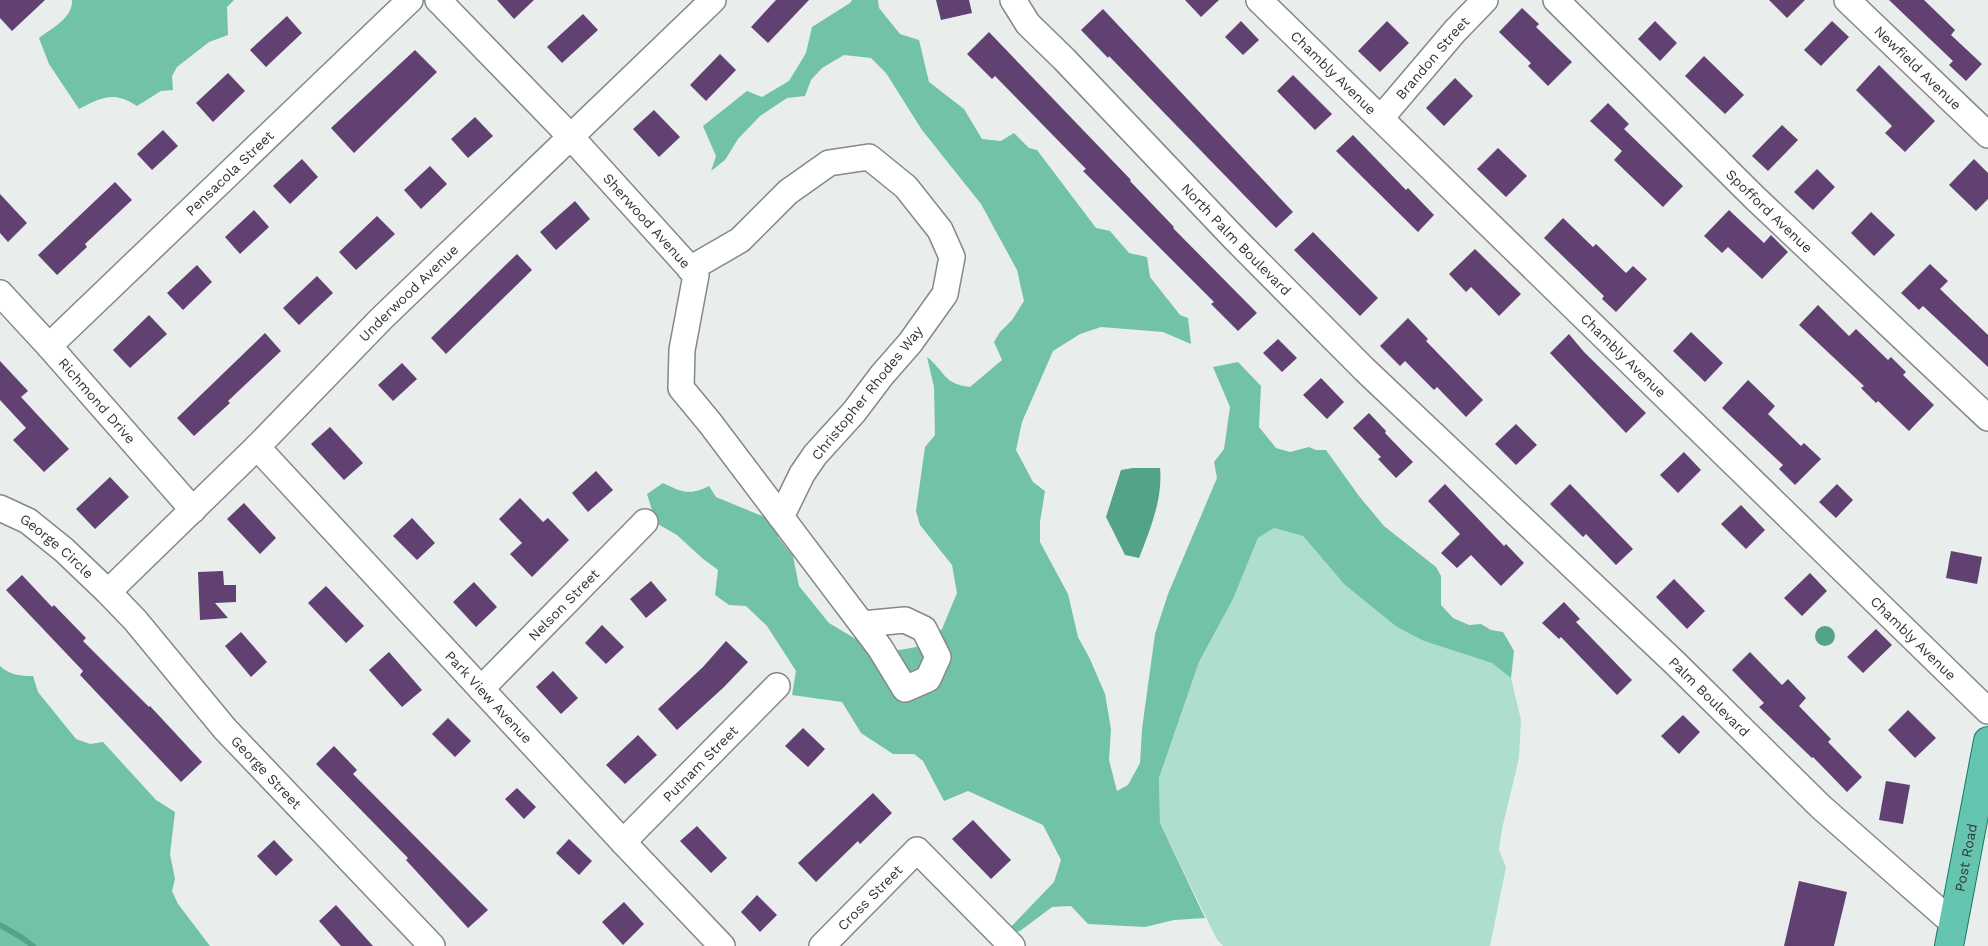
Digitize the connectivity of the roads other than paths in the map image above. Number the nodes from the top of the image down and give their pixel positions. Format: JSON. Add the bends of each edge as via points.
{"nodes":[{"id":1,"x":410,"y":0,"type":"edge"},
{"id":2,"x":438,"y":0,"type":"edge"},
{"id":3,"x":713,"y":0,"type":"edge"},
{"id":4,"x":1013,"y":0,"type":"edge"},
{"id":5,"x":1259,"y":0,"type":"edge"},
{"id":6,"x":1485,"y":0,"type":"edge"},
{"id":7,"x":1556,"y":0,"type":"edge"},
{"id":8,"x":1847,"y":0,"type":"edge"},
{"id":9,"x":1382,"y":118,"type":"junction"},
{"id":10,"x":1988,"y":135,"type":"edge"},
{"id":11,"x":571,"y":138,"type":"junction"},
{"id":12,"x":690,"y":268,"type":"junction"},
{"id":13,"x":0,"y":293,"type":"edge"},
{"id":14,"x":49,"y":346,"type":"junction"},
{"id":15,"x":1988,"y":418,"type":"edge"},
{"id":16,"x":257,"y":447,"type":"junction"},
{"id":17,"x":1469,"y":467,"type":"joint"},
{"id":18,"x":0,"y":508,"type":"edge"},
{"id":19,"x":193,"y":510,"type":"junction"},
{"id":20,"x":781,"y":517,"type":"junction"},
{"id":21,"x":645,"y":522,"type":"dead end"},
{"id":22,"x":108,"y":592,"type":"junction"},
{"id":23,"x":862,"y":624,"type":"dead end"},
{"id":24,"x":777,"y":686,"type":"dead end"},
{"id":25,"x":481,"y":689,"type":"junction"},
{"id":26,"x":1988,"y":711,"type":"edge"},
{"id":27,"x":1988,"y":741,"type":"edge"},
{"id":28,"x":623,"y":842,"type":"junction"},
{"id":29,"x":1951,"y":935,"type":"edge"},
{"id":30,"x":432,"y":946,"type":"edge"},
{"id":31,"x":722,"y":946,"type":"edge"},
{"id":32,"x":822,"y":946,"type":"edge"},
{"id":33,"x":1012,"y":946,"type":"edge"}],
"edges":[{"from":1,"to":14,"type":"street","name":"Pensacola Street"},
{"from":2,"to":11,"type":"street","name":"Sherwood Avenue"},
{"from":3,"to":11,"type":"street","name":"Underwood Avenue"},
{"from":4,"to":17,"type":"street","name":"North Palm Boulevard","via":[[1028,24],[1235,239],[1365,370]]},
{"from":5,"to":9,"type":"street","name":"Chambly Avenue"},
{"from":6,"to":9,"type":"street","name":"Brandon Street"},
{"from":7,"to":15,"type":"street","name":"Spofford Avenue","via":[[1755,198]]},
{"from":8,"to":10,"type":"street","name":"Newfield Avenue"},
{"from":9,"to":26,"type":"street","name":"Chambly Avenue"},
{"from":11,"to":12,"type":"street","name":"Sherwood Avenue"},
{"from":11,"to":16,"type":"street","name":"Underwood Avenue","via":[[381,319]]},
{"from":12,"to":20,"type":"street","name":"Sherwood Avenue","via":[[696,275],[682,350],[681,388]]},
{"from":12,"to":20,"type":"street","name":"Christopher Rhodes Way","via":[[740,240],[788,192],[829,163],[869,158],[906,187],[940,230],[952,257],[945,294],[910,343],[815,455]]},
{"from":13,"to":14,"type":"street","name":"Richmond Drive"},
{"from":14,"to":19,"type":"street","name":"Richmond Drive"},
{"from":16,"to":19,"type":"street","name":"Underwood Avenue"},
{"from":16,"to":25,"type":"street","name":"Park View Avenue"},
{"from":17,"to":29,"type":"street","name":"Palm Boulevard","via":[[1674,662]]},
{"from":18,"to":22,"type":"street","name":"George Circle","via":[[28,520]]},
{"from":19,"to":22,"type":"street","name":"Underwood Avenue"},
{"from":20,"to":23,"type":"street","name":"Sherwood Avenue"},
{"from":21,"to":25,"type":"street","name":"Nelson Street"},
{"from":22,"to":30,"type":"street","name":"George Street","via":[[225,729]]},
{"from":24,"to":28,"type":"street","name":"Putnam Street"},
{"from":25,"to":28,"type":"street","name":"Park View Avenue"},
{"from":27,"to":29,"type":"main road","name":"Post Road"},
{"from":28,"to":31,"type":"street","name":"Park View Avenue"},
{"from":32,"to":33,"type":"street","name":"Cross Street","via":[[917,850]]}]}
